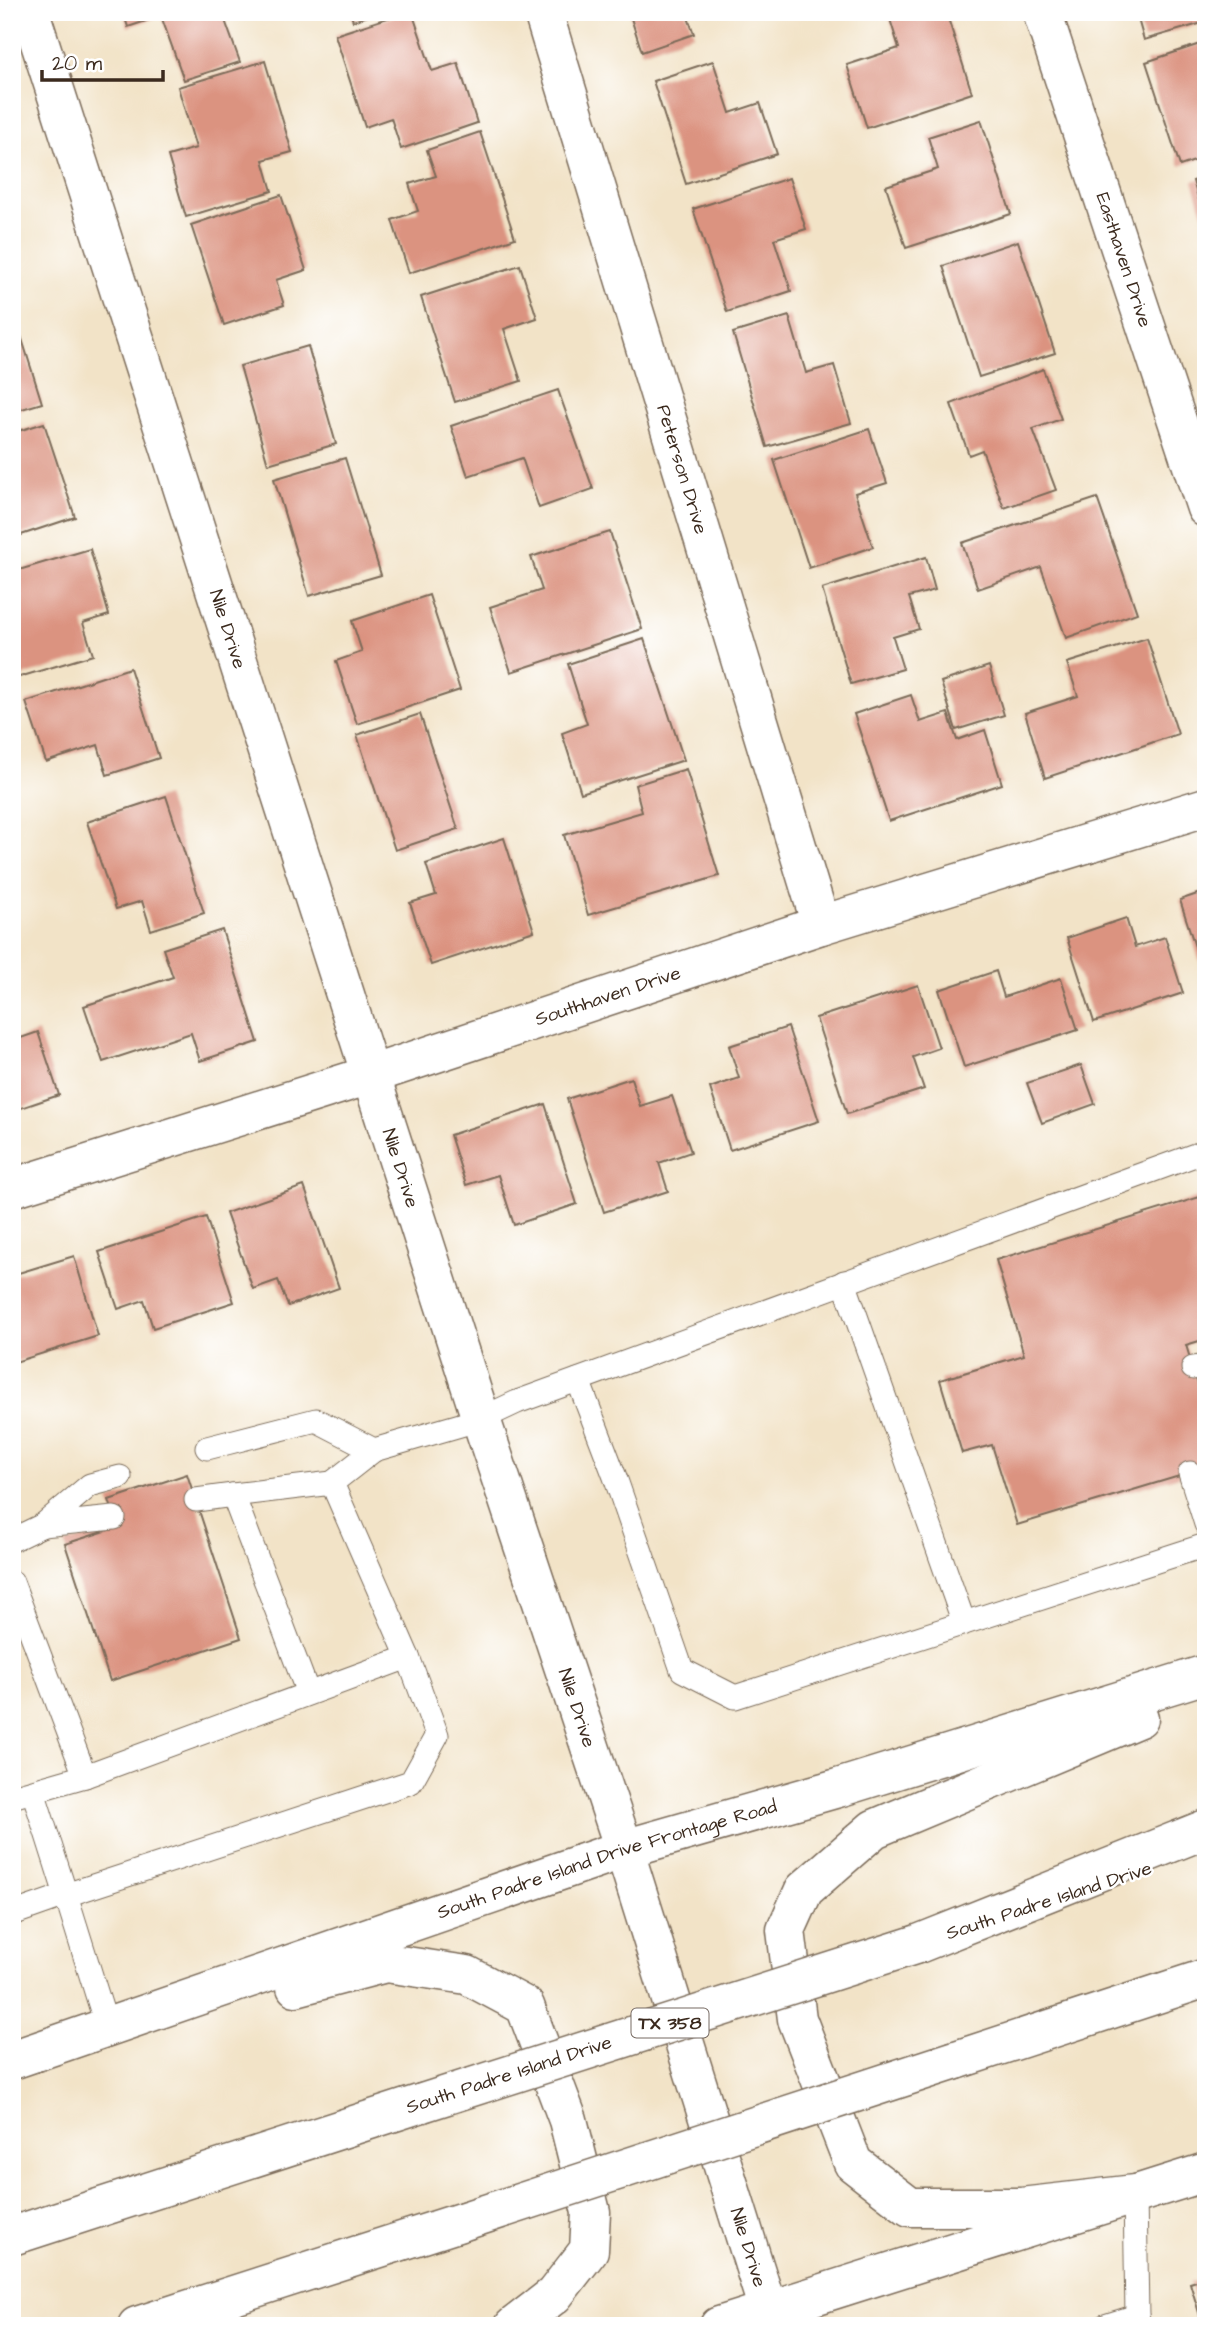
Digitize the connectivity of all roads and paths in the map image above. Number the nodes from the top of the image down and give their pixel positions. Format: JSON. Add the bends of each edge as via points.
{"nodes":[{"id":1,"x":30,"y":12,"type":"edge"},
{"id":2,"x":543,"y":12,"type":"edge"},
{"id":3,"x":1042,"y":12,"type":"edge"},
{"id":4,"x":1206,"y":508,"type":"edge"},
{"id":5,"x":1206,"y":807,"type":"edge"},
{"id":6,"x":821,"y":925,"type":"junction"},
{"id":7,"x":370,"y":1075,"type":"junction"},
{"id":8,"x":1206,"y":1151,"type":"edge"},
{"id":9,"x":12,"y":1188,"type":"edge"},
{"id":10,"x":844,"y":1282,"type":"junction"},
{"id":11,"x":578,"y":1380,"type":"junction"},
{"id":12,"x":481,"y":1419,"type":"junction"},
{"id":13,"x":207,"y":1448,"type":"dead end"},
{"id":14,"x":374,"y":1450,"type":"junction"},
{"id":15,"x":1190,"y":1473,"type":"dead end"},
{"id":16,"x":120,"y":1477,"type":"dead end"},
{"id":17,"x":332,"y":1483,"type":"junction"},
{"id":18,"x":233,"y":1495,"type":"junction"},
{"id":19,"x":196,"y":1500,"type":"dead end"},
{"id":20,"x":114,"y":1518,"type":"dead end"},
{"id":21,"x":1206,"y":1524,"type":"edge"},
{"id":22,"x":43,"y":1525,"type":"junction"},
{"id":23,"x":12,"y":1540,"type":"edge"},
{"id":24,"x":1206,"y":1545,"type":"edge"},
{"id":25,"x":12,"y":1582,"type":"edge"},
{"id":26,"x":964,"y":1623,"type":"junction"},
{"id":27,"x":408,"y":1657,"type":"junction"},
{"id":28,"x":1206,"y":1674,"type":"edge"},
{"id":29,"x":1206,"y":1690,"type":"edge"},
{"id":30,"x":309,"y":1693,"type":"junction"},
{"id":31,"x":85,"y":1776,"type":"junction"},
{"id":32,"x":23,"y":1794,"type":"edge"},
{"id":33,"x":1206,"y":1829,"type":"edge"},
{"id":34,"x":624,"y":1849,"type":"junction"},
{"id":35,"x":1206,"y":1850,"type":"edge"},
{"id":36,"x":66,"y":1895,"type":"junction"},
{"id":37,"x":12,"y":1914,"type":"edge"},
{"id":38,"x":918,"y":1944,"type":"junction"},
{"id":39,"x":1206,"y":1978,"type":"edge"},
{"id":40,"x":111,"y":2025,"type":"junction"},
{"id":41,"x":12,"y":2060,"type":"edge"},
{"id":42,"x":1206,"y":2172,"type":"edge"},
{"id":43,"x":1135,"y":2194,"type":"junction"},
{"id":44,"x":12,"y":2236,"type":"edge"},
{"id":45,"x":770,"y":2319,"type":"edge"},
{"id":46,"x":1138,"y":2321,"type":"edge"},
{"id":47,"x":137,"y":2326,"type":"edge"},
{"id":48,"x":513,"y":2326,"type":"edge"},
{"id":49,"x":719,"y":2326,"type":"edge"},
{"id":50,"x":1105,"y":2326,"type":"edge"}],
"edges":[{"from":1,"to":7,"type":"main road","name":"Nile Drive"},
{"from":2,"to":6,"type":"main road","name":"Peterson Drive"},
{"from":3,"to":4,"type":"main road","name":"Easthaven Drive"},
{"from":5,"to":6,"type":"main road","name":"Southhaven Drive"},
{"from":6,"to":7,"type":"main road","name":"Southhaven Drive"},
{"from":7,"to":9,"type":"main road","name":"Southhaven Drive"},
{"from":7,"to":12,"type":"main road","name":"Nile Drive"},
{"from":8,"to":10,"type":"lane"},
{"from":10,"to":11,"type":"lane"},
{"from":10,"to":26,"type":"lane"},
{"from":11,"to":12,"type":"lane"},
{"from":11,"to":26,"type":"lane","via":[[682,1670],[735,1697]]},
{"from":12,"to":14,"type":"lane"},
{"from":12,"to":34,"type":"main road","name":"Nile Drive"},
{"from":13,"to":14,"type":"lane","via":[[316,1420]]},
{"from":14,"to":17,"type":"lane"},
{"from":15,"to":21,"type":"lane"},
{"from":16,"to":22,"type":"lane","via":[[89,1485]]},
{"from":17,"to":18,"type":"lane"},
{"from":17,"to":27,"type":"lane"},
{"from":18,"to":19,"type":"lane"},
{"from":18,"to":30,"type":"lane"},
{"from":20,"to":22,"type":"lane"},
{"from":22,"to":23,"type":"lane"},
{"from":24,"to":26,"type":"lane"},
{"from":25,"to":31,"type":"lane"},
{"from":27,"to":30,"type":"lane"},
{"from":27,"to":36,"type":"lane","via":[[437,1735],[411,1782]]},
{"from":28,"to":34,"type":"main road","name":"South Padre Island Drive Frontage Road"},
{"from":29,"to":43,"type":"main road","via":[[874,1829],[804,1890],[786,1930],[797,2020],[853,2163],[910,2207],[1021,2207]]},
{"from":30,"to":31,"type":"lane"},
{"from":31,"to":32,"type":"lane"},
{"from":32,"to":36,"type":"lane"},
{"from":33,"to":38,"type":"main road"},
{"from":34,"to":40,"type":"main road","name":"South Padre Island Drive Frontage Road"},
{"from":34,"to":45,"type":"main road","name":"Nile Drive"},
{"from":35,"to":38,"type":"main road","name":"South Padre Island Drive","number":"TX 358"},
{"from":36,"to":37,"type":"lane"},
{"from":36,"to":40,"type":"lane"},
{"from":38,"to":44,"type":"main road","name":"South Padre Island Drive","number":"TX 358","bridge":true},
{"from":39,"to":47,"type":"main road","bridge":true},
{"from":40,"to":41,"type":"main road","name":"South Padre Island Drive Frontage Road"},
{"from":40,"to":48,"type":"main road","via":[[235,2004],[386,1963],[467,1975],[525,2006],[568,2120],[591,2212],[589,2250],[554,2295]]},
{"from":42,"to":43,"type":"main road"},
{"from":43,"to":45,"type":"main road"},
{"from":43,"to":46,"type":"lane"},
{"from":45,"to":49,"type":"main road"},
{"from":46,"to":50,"type":"lane"}]}
